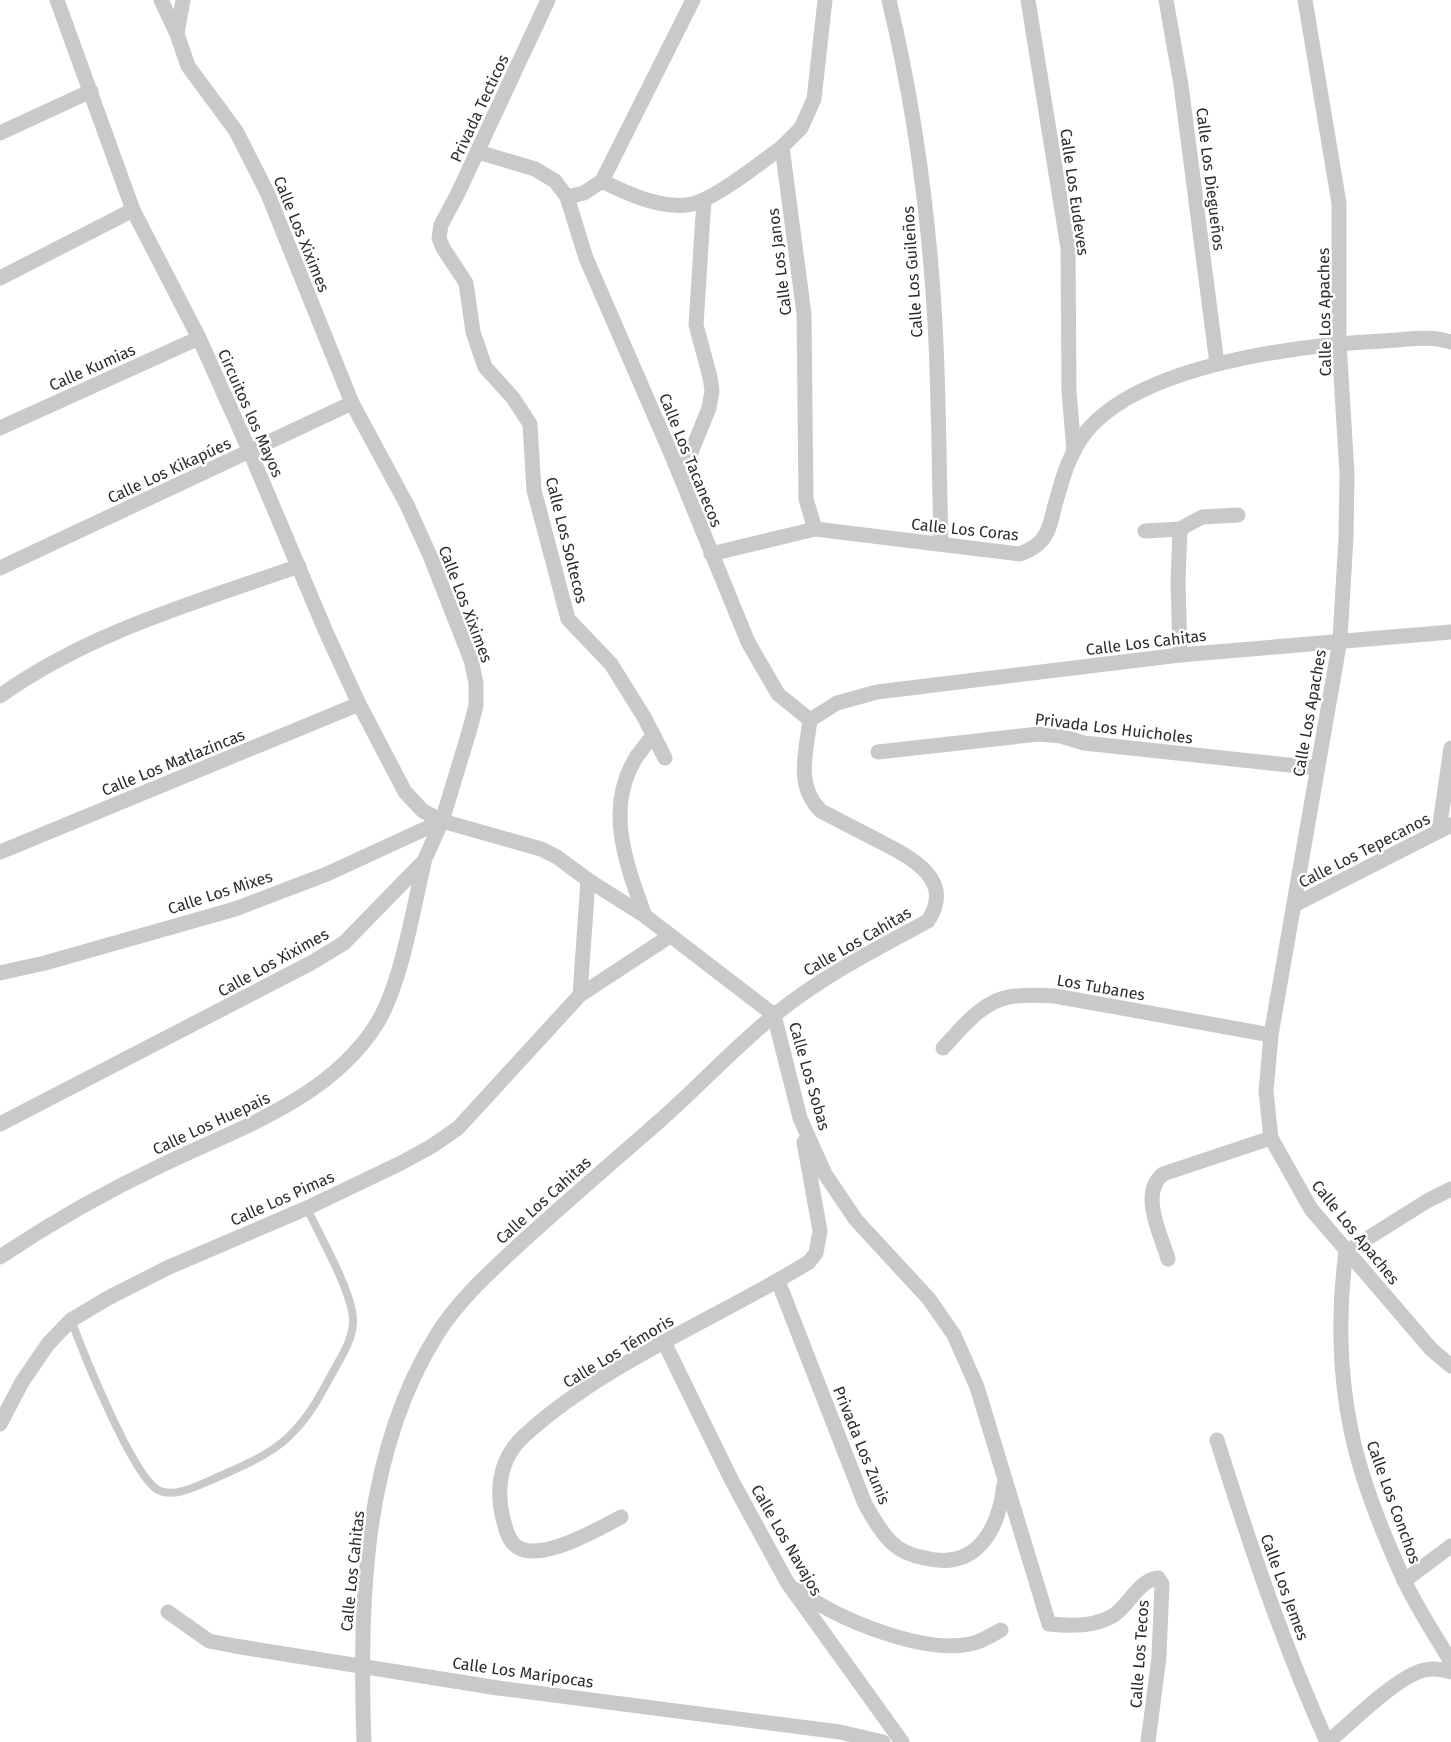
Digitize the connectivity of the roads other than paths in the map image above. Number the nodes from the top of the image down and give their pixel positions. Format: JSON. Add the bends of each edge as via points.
{"nodes":[{"id":1,"x":57,"y":0,"type":"edge"},
{"id":2,"x":161,"y":0,"type":"edge"},
{"id":3,"x":183,"y":0,"type":"edge"},
{"id":4,"x":548,"y":0,"type":"edge"},
{"id":5,"x":693,"y":0,"type":"edge"},
{"id":6,"x":825,"y":0,"type":"edge"},
{"id":7,"x":889,"y":0,"type":"edge"},
{"id":8,"x":1028,"y":0,"type":"edge"},
{"id":9,"x":1166,"y":0,"type":"edge"},
{"id":10,"x":1305,"y":0,"type":"edge"},
{"id":11,"x":176,"y":34,"type":"junction"},
{"id":12,"x":92,"y":92,"type":"junction"},
{"id":13,"x":0,"y":132,"type":"edge"},
{"id":14,"x":782,"y":147,"type":"junction"},
{"id":15,"x":478,"y":152,"type":"junction"},
{"id":16,"x":602,"y":180,"type":"junction"},
{"id":17,"x":567,"y":197,"type":"junction"},
{"id":18,"x":704,"y":200,"type":"junction"},
{"id":19,"x":134,"y":210,"type":"junction"},
{"id":20,"x":439,"y":230,"type":"joint"},
{"id":21,"x":0,"y":278,"type":"edge"},
{"id":22,"x":199,"y":338,"type":"junction"},
{"id":23,"x":1451,"y":342,"type":"edge"},
{"id":24,"x":1340,"y":343,"type":"junction"},
{"id":25,"x":1217,"y":364,"type":"junction"},
{"id":26,"x":352,"y":403,"type":"junction"},
{"id":27,"x":0,"y":428,"type":"edge"},
{"id":28,"x":1074,"y":451,"type":"junction"},
{"id":29,"x":250,"y":452,"type":"junction"},
{"id":30,"x":681,"y":477,"type":"junction"},
{"id":31,"x":1238,"y":515,"type":"dead end"},
{"id":32,"x":816,"y":529,"type":"junction"},
{"id":33,"x":1180,"y":529,"type":"junction"},
{"id":34,"x":1145,"y":531,"type":"dead end"},
{"id":35,"x":941,"y":544,"type":"junction"},
{"id":36,"x":711,"y":554,"type":"junction"},
{"id":37,"x":299,"y":566,"type":"junction"},
{"id":38,"x":0,"y":568,"type":"edge"},
{"id":39,"x":1451,"y":632,"type":"edge"},
{"id":40,"x":1340,"y":640,"type":"junction"},
{"id":41,"x":1180,"y":655,"type":"junction"},
{"id":42,"x":0,"y":696,"type":"edge"},
{"id":43,"x":359,"y":704,"type":"junction"},
{"id":44,"x":810,"y":720,"type":"junction"},
{"id":45,"x":654,"y":736,"type":"junction"},
{"id":46,"x":1451,"y":748,"type":"edge"},
{"id":47,"x":878,"y":752,"type":"dead end"},
{"id":48,"x":666,"y":758,"type":"dead end"},
{"id":49,"x":1317,"y":768,"type":"junction"},
{"id":50,"x":442,"y":821,"type":"junction"},
{"id":51,"x":1445,"y":828,"type":"edge"},
{"id":52,"x":0,"y":852,"type":"edge"},
{"id":53,"x":424,"y":861,"type":"junction"},
{"id":54,"x":588,"y":880,"type":"junction"},
{"id":55,"x":1294,"y":905,"type":"junction"},
{"id":56,"x":645,"y":916,"type":"junction"},
{"id":57,"x":670,"y":936,"type":"junction"},
{"id":58,"x":0,"y":973,"type":"edge"},
{"id":59,"x":580,"y":995,"type":"junction"},
{"id":60,"x":774,"y":1015,"type":"junction"},
{"id":61,"x":1271,"y":1035,"type":"junction"},
{"id":62,"x":943,"y":1048,"type":"dead end"},
{"id":63,"x":800,"y":1118,"type":"junction"},
{"id":64,"x":0,"y":1124,"type":"edge"},
{"id":65,"x":1271,"y":1138,"type":"junction"},
{"id":66,"x":1451,"y":1189,"type":"edge"},
{"id":67,"x":307,"y":1208,"type":"junction"},
{"id":68,"x":1346,"y":1252,"type":"junction"},
{"id":69,"x":0,"y":1257,"type":"edge"},
{"id":70,"x":1168,"y":1259,"type":"dead end"},
{"id":71,"x":778,"y":1281,"type":"junction"},
{"id":72,"x":71,"y":1320,"type":"junction"},
{"id":73,"x":664,"y":1342,"type":"junction"},
{"id":74,"x":1451,"y":1366,"type":"edge"},
{"id":75,"x":0,"y":1424,"type":"edge"},
{"id":76,"x":1217,"y":1440,"type":"dead end"},
{"id":77,"x":1005,"y":1478,"type":"junction"},
{"id":78,"x":621,"y":1517,"type":"dead end"},
{"id":79,"x":1451,"y":1546,"type":"edge"},
{"id":80,"x":1404,"y":1581,"type":"junction"},
{"id":81,"x":787,"y":1582,"type":"junction"},
{"id":82,"x":168,"y":1612,"type":"dead end"},
{"id":83,"x":1001,"y":1630,"type":"dead end"},
{"id":84,"x":1451,"y":1662,"type":"edge"},
{"id":85,"x":361,"y":1667,"type":"junction"},
{"id":86,"x":1451,"y":1672,"type":"edge"},
{"id":87,"x":364,"y":1742,"type":"edge"},
{"id":88,"x":883,"y":1742,"type":"edge"},
{"id":89,"x":902,"y":1742,"type":"edge"},
{"id":90,"x":1148,"y":1742,"type":"edge"},
{"id":91,"x":1328,"y":1742,"type":"edge"}],
"edges":[{"from":1,"to":12,"type":"street","name":"Circuitos los Mayos"},
{"from":2,"to":11,"type":"street","name":"Calle Los Xiximes"},
{"from":3,"to":11,"type":"street"},
{"from":4,"to":15,"type":"street","name":"Privada Tecticos"},
{"from":5,"to":16,"type":"street"},
{"from":6,"to":14,"type":"street","via":[[814,99],[801,128]]},
{"from":7,"to":35,"type":"street","name":"Calle Los Guileños","via":[[900,48],[925,205],[935,323]]},
{"from":8,"to":28,"type":"street","name":"Calle Los Eudeves","via":[[1068,248],[1069,391]]},
{"from":9,"to":25,"type":"street","name":"Calle Los Diegueños","via":[[1181,85]]},
{"from":10,"to":24,"type":"street","name":"Calle Los Apaches","via":[[1339,203]]},
{"from":11,"to":26,"type":"street","name":"Calle Los Xiximes","via":[[188,66],[236,130],[267,192]]},
{"from":12,"to":13,"type":"street"},
{"from":12,"to":19,"type":"street","name":"Circuitos los Mayos"},
{"from":14,"to":18,"type":"street"},
{"from":14,"to":32,"type":"street","name":"Calle Los Janos","via":[[804,314],[806,499]]},
{"from":15,"to":17,"type":"street","name":"Calle Los Tacanecos","via":[[535,168],[555,181]]},
{"from":15,"to":20,"type":"street","name":"Privada Tecticos"},
{"from":16,"to":17,"type":"street","via":[[584,193]]},
{"from":16,"to":18,"type":"street","via":[[626,193],[664,203],[687,205]]},
{"from":17,"to":30,"type":"street","name":"Calle Los Tacanecos","via":[[586,258]]},
{"from":18,"to":30,"type":"street","via":[[696,325],[712,391],[709,408]]},
{"from":19,"to":21,"type":"street"},
{"from":19,"to":22,"type":"street","name":"Circuitos los Mayos"},
{"from":20,"to":45,"type":"street","name":"Calle Los Soltecos","via":[[443,248],[466,283],[473,332],[485,367],[513,398],[530,424],[534,490],[568,619],[611,664]]},
{"from":22,"to":27,"type":"street","name":"Calle Kumias"},
{"from":22,"to":29,"type":"street","name":"Circuitos los Mayos"},
{"from":23,"to":24,"type":"street","name":"Calle Los Coras","via":[[1429,338]]},
{"from":24,"to":25,"type":"street","name":"Calle Los Coras"},
{"from":24,"to":40,"type":"street","name":"Calle Los Apaches","via":[[1347,473]]},
{"from":25,"to":28,"type":"street","name":"Calle Los Coras","via":[[1152,386],[1127,399],[1104,414],[1086,432]]},
{"from":26,"to":29,"type":"street","name":"Calle Los Kikapúes"},
{"from":26,"to":50,"type":"street","name":"Calle Los Xiximes","via":[[407,505],[471,660],[476,706]]},
{"from":28,"to":35,"type":"street","name":"Calle Los Coras","via":[[1051,522],[1043,540],[1033,549],[1020,554]]},
{"from":29,"to":37,"type":"street","name":"Circuitos los Mayos"},
{"from":29,"to":38,"type":"street","name":"Calle Los Kikapúes"},
{"from":30,"to":36,"type":"street","name":"Calle Los Tacanecos"},
{"from":31,"to":33,"type":"street","via":[[1202,517]]},
{"from":32,"to":35,"type":"street","name":"Calle Los Coras"},
{"from":32,"to":36,"type":"street","name":"Calle Los Coras"},
{"from":33,"to":34,"type":"street"},
{"from":33,"to":41,"type":"street"},
{"from":36,"to":44,"type":"street","name":"Calle Los Tacanecos","via":[[748,642],[778,694]]},
{"from":37,"to":42,"type":"street","via":[[128,626],[63,658]]},
{"from":37,"to":43,"type":"street","name":"Circuitos los Mayos"},
{"from":39,"to":40,"type":"street","name":"Calle Los Cahitas"},
{"from":40,"to":41,"type":"street","name":"Calle Los Cahitas"},
{"from":40,"to":49,"type":"street","name":"Calle Los Apaches"},
{"from":41,"to":44,"type":"street","name":"Calle Los Cahitas","via":[[877,692],[837,703]]},
{"from":43,"to":50,"type":"street","name":"Circuitos los Mayos","via":[[405,792],[423,811]]},
{"from":43,"to":52,"type":"street","name":"Calle Los Matlazincas"},
{"from":44,"to":60,"type":"street","name":"Calle Los Cahitas","via":[[803,774],[805,789],[812,802],[821,811],[913,859],[926,870],[936,896],[928,921],[813,985]]},
{"from":45,"to":48,"type":"street","name":"Calle Los Soltecos"},
{"from":45,"to":56,"type":"street","via":[[628,770],[620,800],[620,834]]},
{"from":46,"to":51,"type":"street"},
{"from":47,"to":49,"type":"street","name":"Privada Los Huicholes","via":[[1039,734],[1084,743]]},
{"from":49,"to":55,"type":"street","name":"Calle Los Apaches"},
{"from":50,"to":53,"type":"street","name":"Calle Los Xiximes"},
{"from":50,"to":54,"type":"street","name":"Calle Los Sobas","via":[[541,849],[572,866]]},
{"from":50,"to":58,"type":"street","name":"Calle Los Mixes","via":[[327,874],[235,909]]},
{"from":51,"to":55,"type":"street","name":"Calle Los Tepecanos"},
{"from":53,"to":64,"type":"street","name":"Calle Los Xiximes","via":[[360,929],[329,954]]},
{"from":53,"to":69,"type":"street","name":"Calle Los Huepais","via":[[394,983],[377,1024],[340,1069],[284,1107],[100,1197]]},
{"from":54,"to":56,"type":"street","name":"Calle Los Sobas"},
{"from":54,"to":59,"type":"street"},
{"from":55,"to":61,"type":"street","name":"Calle Los Apaches"},
{"from":56,"to":57,"type":"street","name":"Calle Los Sobas"},
{"from":57,"to":59,"type":"street","name":"Calle Los Pimas"},
{"from":57,"to":60,"type":"street","name":"Calle Los Sobas"},
{"from":59,"to":67,"type":"street","name":"Calle Los Pimas","via":[[458,1128],[432,1146]]},
{"from":60,"to":63,"type":"street","name":"Calle Los Sobas"},
{"from":60,"to":85,"type":"street","name":"Calle Los Cahitas","via":[[482,1279],[436,1336],[396,1422],[381,1477],[372,1530]]},
{"from":61,"to":62,"type":"street","name":"Los Tubanes","via":[[1055,996],[1032,995],[1008,997],[990,1004],[969,1020]]},
{"from":61,"to":65,"type":"street","name":"Calle Los Apaches","via":[[1266,1091]]},
{"from":63,"to":71,"type":"street","name":"Calle Los Témoris","via":[[820,1242],[809,1262]]},
{"from":63,"to":77,"type":"street","name":"Calle Los Sobas","via":[[824,1174],[840,1197],[866,1231],[929,1298],[954,1335],[977,1387]]},
{"from":65,"to":68,"type":"street","name":"Calle Los Apaches","via":[[1311,1210]]},
{"from":65,"to":70,"type":"street","via":[[1163,1174],[1158,1179],[1151,1194],[1152,1204]]},
{"from":66,"to":68,"type":"street"},
{"from":67,"to":72,"type":"street","name":"Calle Los Pimas","via":[[166,1268]]},
{"from":67,"to":72,"type":"lane","via":[[350,1304],[351,1337],[317,1401],[296,1430],[258,1458],[198,1486],[175,1493],[159,1491],[144,1478],[133,1458]]},
{"from":68,"to":74,"type":"street","name":"Calle Los Apaches","via":[[1431,1349]]},
{"from":68,"to":80,"type":"street","name":"Calle Los Conchos","via":[[1341,1289],[1350,1430]]},
{"from":71,"to":73,"type":"street","name":"Calle Los Témoris"},
{"from":71,"to":77,"type":"street","name":"Privada Los Zunis","via":[[865,1504],[892,1544],[912,1555],[938,1562],[962,1558],[982,1545],[995,1522]]},
{"from":72,"to":75,"type":"street","name":"Calle Los Pimas","via":[[32,1367]]},
{"from":73,"to":78,"type":"street","name":"Calle Los Témoris","via":[[589,1386],[524,1435],[509,1452],[500,1479],[499,1503],[508,1537],[522,1549],[544,1549],[568,1542]]},
{"from":73,"to":81,"type":"street","name":"Calle Los Navajos","via":[[732,1481]]},
{"from":76,"to":91,"type":"street","name":"Calle Los Jemes","via":[[1293,1661]]},
{"from":77,"to":90,"type":"street","name":"Calle Los Tecos","via":[[1049,1624],[1067,1626],[1102,1622],[1116,1614],[1150,1579],[1158,1578],[1162,1584],[1159,1657]]},
{"from":79,"to":80,"type":"street"},
{"from":80,"to":84,"type":"street","name":"Calle Los Conchos"},
{"from":81,"to":83,"type":"street","via":[[808,1598],[849,1620],[915,1641],[942,1645],[974,1643]]},
{"from":81,"to":89,"type":"street","name":"Calle Los Navajos"},
{"from":82,"to":85,"type":"street","name":"Calle Los Maripocas","via":[[209,1641]]},
{"from":85,"to":87,"type":"street","name":"Calle Los Cahitas"},
{"from":85,"to":88,"type":"street","name":"Calle Los Maripocas","via":[[840,1732]]},
{"from":86,"to":91,"type":"street","via":[[1435,1669],[1415,1673]]}]}
